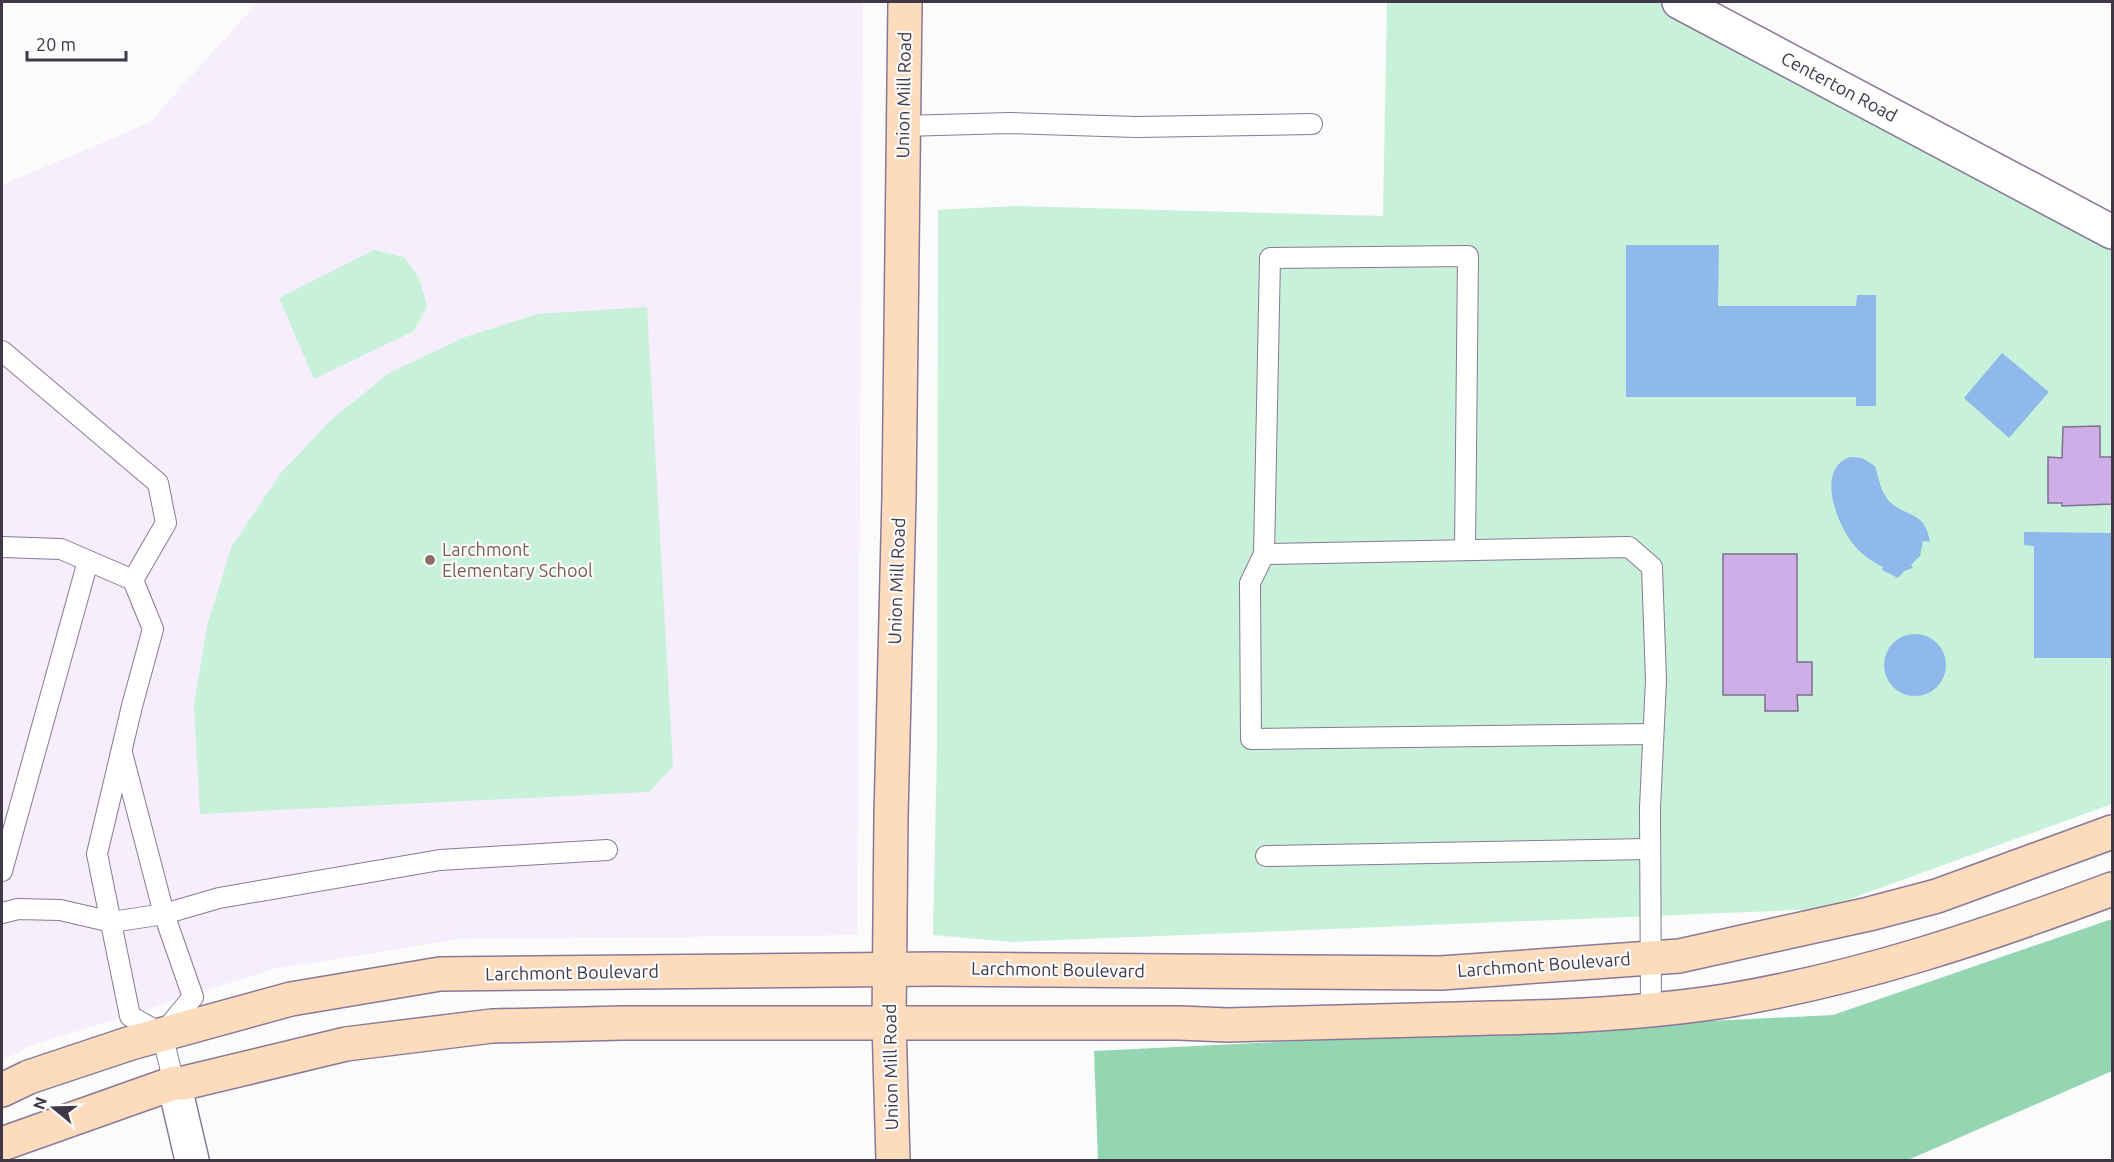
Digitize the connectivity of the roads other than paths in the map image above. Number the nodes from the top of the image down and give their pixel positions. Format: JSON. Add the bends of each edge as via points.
{"nodes":[{"id":1,"x":905,"y":2,"type":"edge"},
{"id":2,"x":1679,"y":2,"type":"edge"},
{"id":3,"x":1312,"y":124,"type":"dead end"},
{"id":4,"x":903,"y":126,"type":"junction"},
{"id":5,"x":2112,"y":232,"type":"edge"},
{"id":6,"x":2,"y":351,"type":"edge"},
{"id":7,"x":2,"y":547,"type":"edge"},
{"id":8,"x":1465,"y":550,"type":"junction"},
{"id":9,"x":1264,"y":554,"type":"junction"},
{"id":10,"x":88,"y":561,"type":"junction"},
{"id":11,"x":133,"y":580,"type":"junction"},
{"id":12,"x":1653,"y":734,"type":"junction"},
{"id":13,"x":121,"y":751,"type":"junction"},
{"id":14,"x":2112,"y":832,"type":"edge"},
{"id":15,"x":607,"y":849,"type":"dead end"},
{"id":16,"x":1649,"y":849,"type":"junction"},
{"id":17,"x":1266,"y":856,"type":"dead end"},
{"id":18,"x":2,"y":871,"type":"edge"},
{"id":19,"x":2112,"y":889,"type":"edge"},
{"id":20,"x":2,"y":914,"type":"edge"},
{"id":21,"x":164,"y":914,"type":"junction"},
{"id":22,"x":112,"y":922,"type":"junction"},
{"id":23,"x":1649,"y":957,"type":"junction"},
{"id":24,"x":890,"y":969,"type":"junction"},
{"id":25,"x":1651,"y":1010,"type":"junction"},
{"id":26,"x":890,"y":1023,"type":"junction"},
{"id":27,"x":162,"y":1035,"type":"junction"},
{"id":28,"x":174,"y":1083,"type":"junction"},
{"id":29,"x":2,"y":1090,"type":"edge"},
{"id":30,"x":2,"y":1144,"type":"edge"},
{"id":31,"x":192,"y":1161,"type":"edge"},
{"id":32,"x":893,"y":1161,"type":"edge"}],
"edges":[{"from":1,"to":4,"type":"street","name":"Union Mill Road"},
{"from":2,"to":5,"type":"street","name":"Centerton Road"},
{"from":3,"to":4,"type":"lane"},
{"from":4,"to":24,"type":"street","name":"Union Mill Road"},
{"from":6,"to":11,"type":"lane","via":[[158,483],[166,523]]},
{"from":7,"to":10,"type":"lane","via":[[61,549]]},
{"from":8,"to":9,"type":"lane"},
{"from":8,"to":9,"type":"lane","via":[[1468,256],[1270,258]]},
{"from":8,"to":12,"type":"lane","via":[[1629,547],[1652,567],[1656,680]]},
{"from":9,"to":12,"type":"lane","via":[[1250,583],[1251,739]]},
{"from":10,"to":11,"type":"lane"},
{"from":10,"to":18,"type":"lane"},
{"from":11,"to":13,"type":"lane","via":[[153,629]]},
{"from":12,"to":16,"type":"lane"},
{"from":13,"to":21,"type":"lane"},
{"from":13,"to":22,"type":"lane","via":[[97,854]]},
{"from":14,"to":23,"type":"street","name":"Larchmont Boulevard","via":[[1925,899],[1679,956]]},
{"from":15,"to":21,"type":"lane","via":[[440,860],[219,898]]},
{"from":16,"to":17,"type":"lane"},
{"from":16,"to":23,"type":"lane"},
{"from":19,"to":25,"type":"street","via":[[1968,941],[1847,976]]},
{"from":20,"to":22,"type":"lane","via":[[18,909],[60,910]]},
{"from":21,"to":22,"type":"lane"},
{"from":21,"to":27,"type":"lane","via":[[193,997]]},
{"from":22,"to":27,"type":"lane","via":[[130,1016]]},
{"from":23,"to":24,"type":"street","name":"Larchmont Boulevard","via":[[1441,973]]},
{"from":23,"to":25,"type":"lane"},
{"from":24,"to":26,"type":"street","name":"Union Mill Road"},
{"from":24,"to":27,"type":"street","name":"Larchmont Boulevard","via":[[440,975],[291,999]]},
{"from":25,"to":26,"type":"street","via":[[1551,1017],[1275,1024]]},
{"from":26,"to":28,"type":"street","via":[[492,1026],[346,1044]]},
{"from":26,"to":32,"type":"street","name":"Union Mill Road"},
{"from":27,"to":28,"type":"lane"},
{"from":27,"to":29,"type":"street","name":"Larchmont Boulevard","via":[[29,1077]]},
{"from":28,"to":30,"type":"street"},
{"from":28,"to":31,"type":"street"}]}
